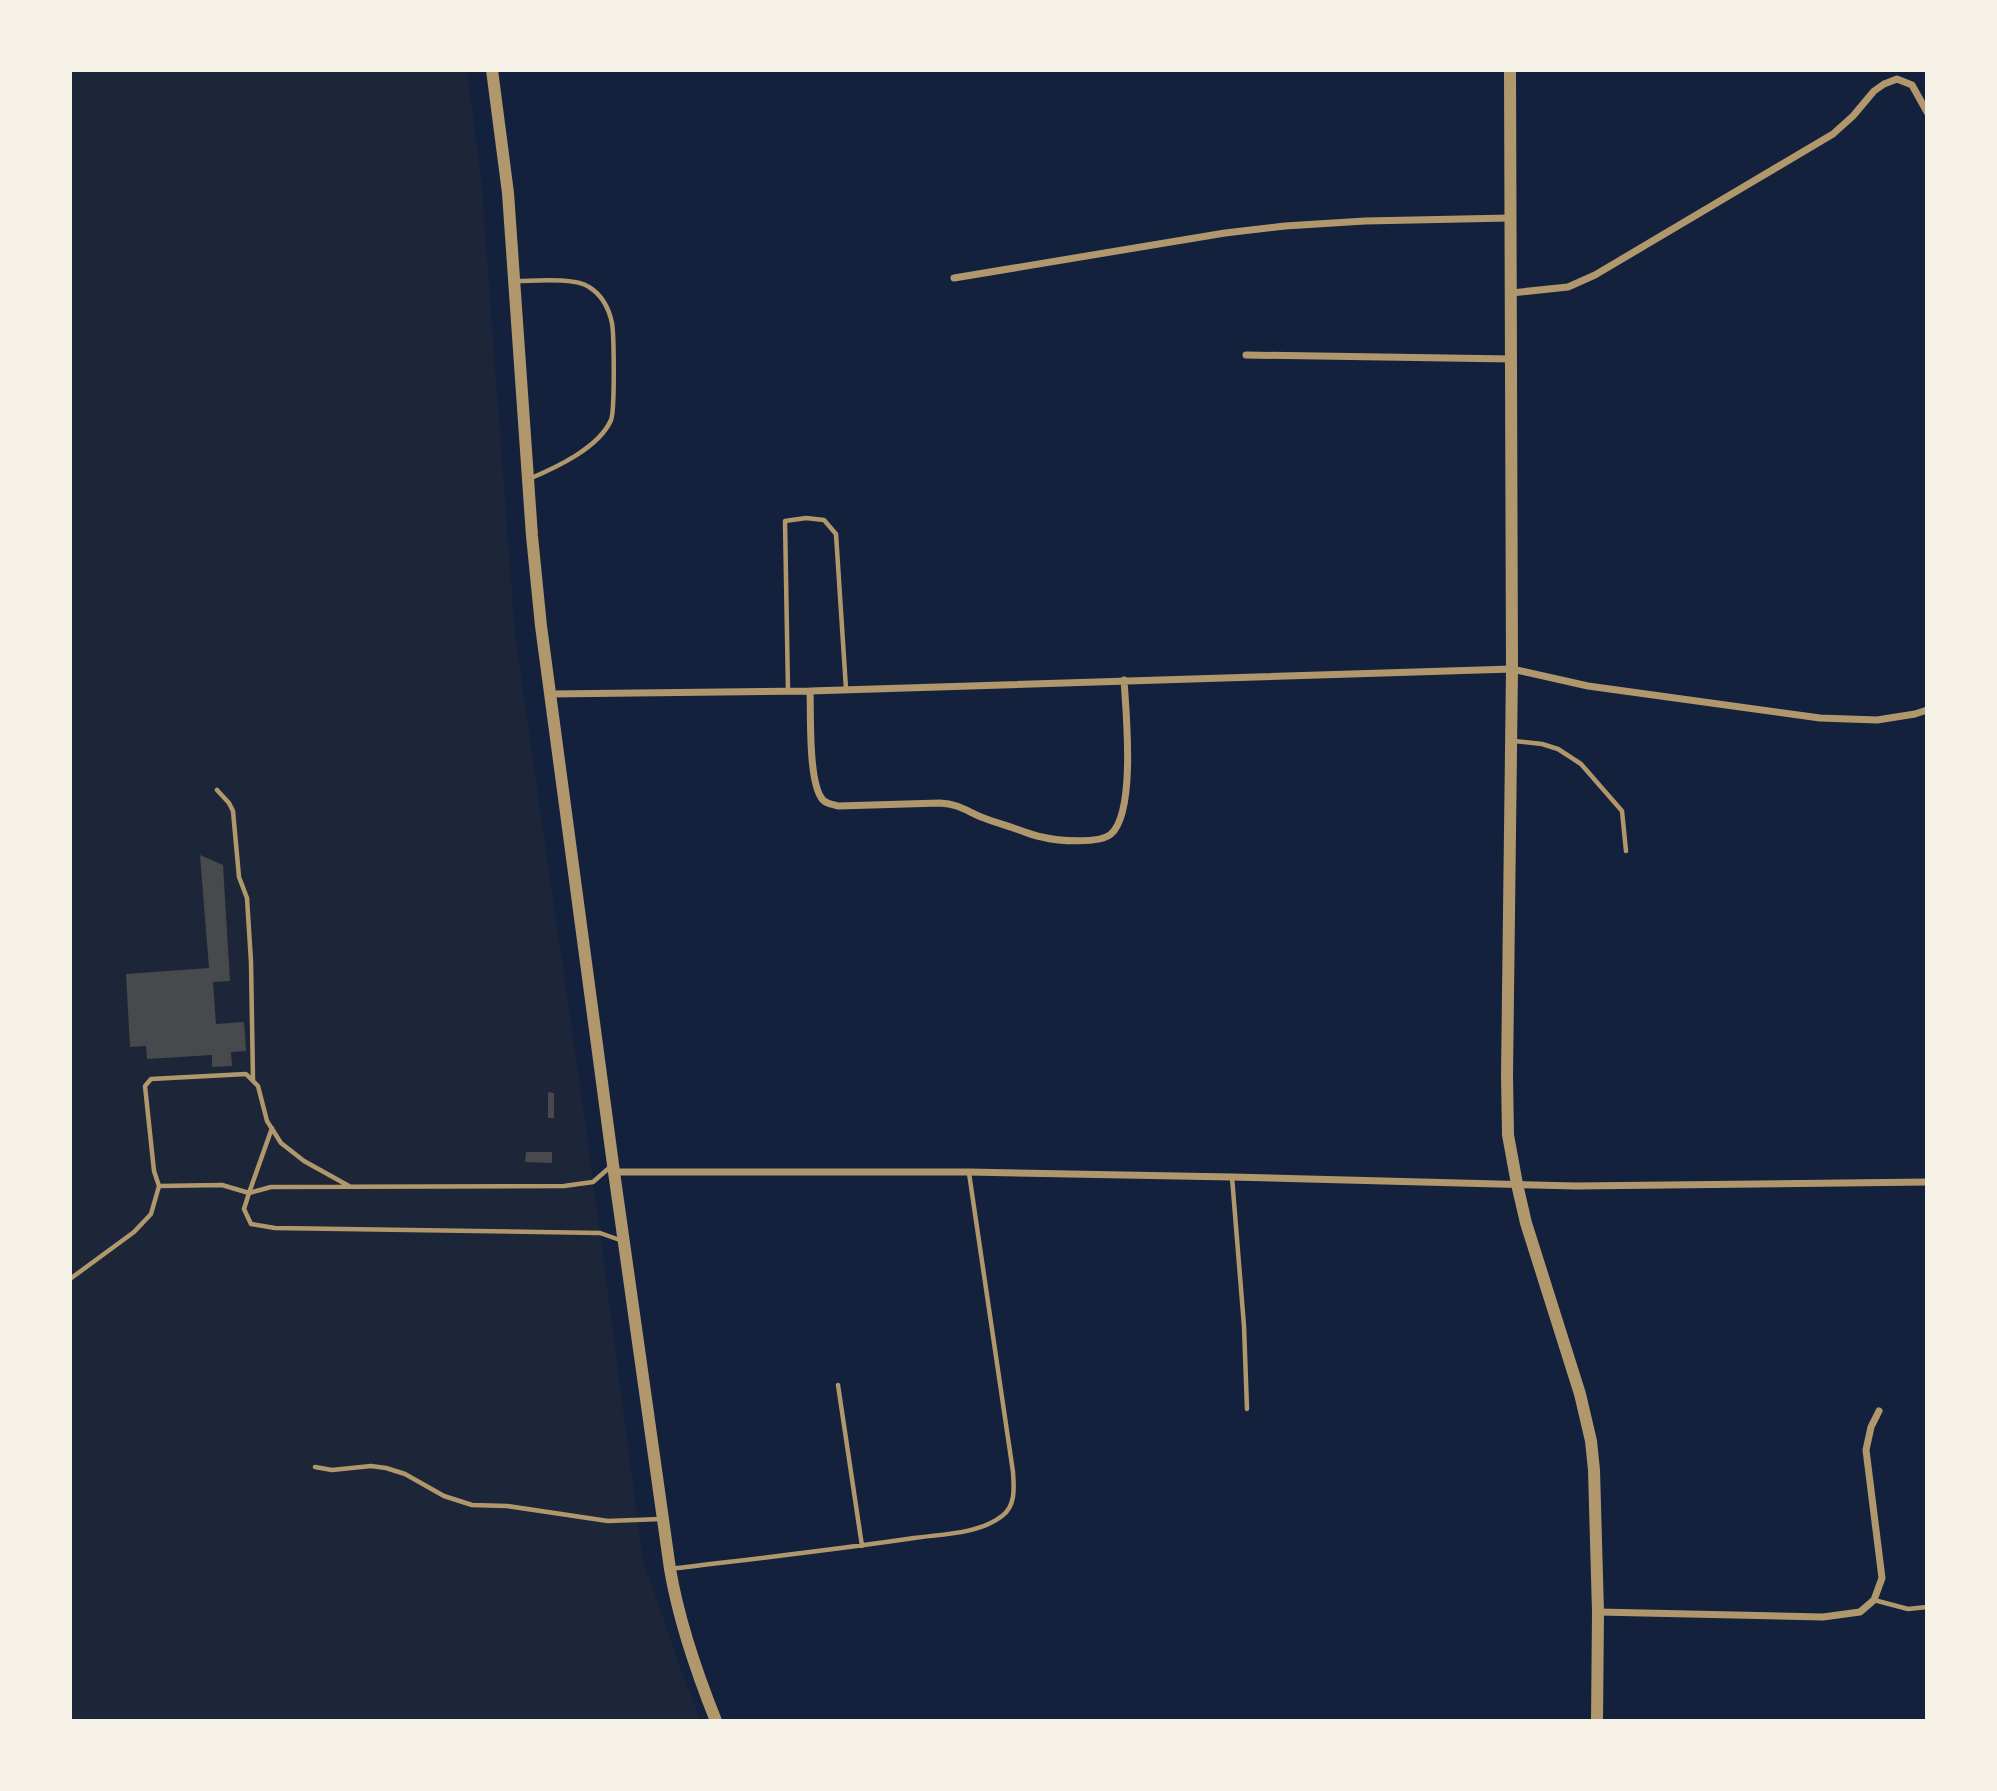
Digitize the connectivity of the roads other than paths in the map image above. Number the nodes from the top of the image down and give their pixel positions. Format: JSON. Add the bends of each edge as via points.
{"nodes":[{"id":1,"x":492,"y":70,"type":"edge"},
{"id":2,"x":1510,"y":70,"type":"edge"},
{"id":3,"x":1927,"y":112,"type":"edge"},
{"id":4,"x":1510,"y":218,"type":"junction"},
{"id":5,"x":954,"y":278,"type":"dead end"},
{"id":6,"x":514,"y":281,"type":"junction"},
{"id":7,"x":1511,"y":293,"type":"junction"},
{"id":8,"x":1246,"y":355,"type":"dead end"},
{"id":9,"x":1512,"y":359,"type":"junction"},
{"id":10,"x":528,"y":480,"type":"junction"},
{"id":11,"x":1512,"y":669,"type":"junction"},
{"id":12,"x":1124,"y":680,"type":"junction"},
{"id":13,"x":846,"y":689,"type":"junction"},
{"id":14,"x":788,"y":691,"type":"junction"},
{"id":15,"x":810,"y":691,"type":"junction"},
{"id":16,"x":550,"y":694,"type":"junction"},
{"id":17,"x":1927,"y":710,"type":"edge"},
{"id":18,"x":1511,"y":741,"type":"junction"},
{"id":19,"x":217,"y":790,"type":"dead end"},
{"id":20,"x":1626,"y":851,"type":"dead end"},
{"id":21,"x":253,"y":1081,"type":"junction"},
{"id":22,"x":272,"y":1128,"type":"junction"},
{"id":23,"x":613,"y":1168,"type":"junction"},
{"id":24,"x":969,"y":1172,"type":"junction"},
{"id":25,"x":1232,"y":1177,"type":"junction"},
{"id":26,"x":1927,"y":1182,"type":"edge"},
{"id":27,"x":1517,"y":1184,"type":"junction"},
{"id":28,"x":159,"y":1186,"type":"junction"},
{"id":29,"x":350,"y":1186,"type":"junction"},
{"id":30,"x":249,"y":1193,"type":"junction"},
{"id":31,"x":623,"y":1241,"type":"junction"},
{"id":32,"x":70,"y":1279,"type":"edge"},
{"id":33,"x":838,"y":1385,"type":"dead end"},
{"id":34,"x":1247,"y":1409,"type":"dead end"},
{"id":35,"x":1879,"y":1411,"type":"dead end"},
{"id":36,"x":314,"y":1467,"type":"dead end"},
{"id":37,"x":663,"y":1518,"type":"junction"},
{"id":38,"x":862,"y":1546,"type":"junction"},
{"id":39,"x":670,"y":1569,"type":"junction"},
{"id":40,"x":1874,"y":1600,"type":"junction"},
{"id":41,"x":1927,"y":1607,"type":"edge"},
{"id":42,"x":1598,"y":1612,"type":"junction"},
{"id":43,"x":716,"y":1721,"type":"edge"},
{"id":44,"x":1597,"y":1721,"type":"edge"}],
"edges":[{"from":1,"to":6,"type":"street"},
{"from":2,"to":4,"type":"street"},
{"from":3,"to":7,"type":"street","via":[[1912,85],[1897,79],[1884,84],[1833,134],[1595,275],[1568,287]]},
{"from":4,"to":5,"type":"street","via":[[1285,226]]},
{"from":4,"to":7,"type":"street"},
{"from":6,"to":10,"type":"street"},
{"from":6,"to":10,"type":"lane","via":[[588,286],[604,300],[612,323],[612,419],[583,451]]},
{"from":7,"to":9,"type":"street"},
{"from":8,"to":9,"type":"street"},
{"from":9,"to":11,"type":"street"},
{"from":10,"to":16,"type":"street"},
{"from":11,"to":12,"type":"street"},
{"from":11,"to":17,"type":"street","via":[[1588,686],[1819,718],[1877,720]]},
{"from":11,"to":18,"type":"street"},
{"from":12,"to":13,"type":"street"},
{"from":12,"to":15,"type":"street","via":[[1126,792],[1121,816],[1112,833],[1102,838],[1073,840],[1042,838],[956,804],[838,806],[825,802],[813,778]]},
{"from":13,"to":14,"type":"lane","via":[[836,534],[824,520],[806,518],[785,521]]},
{"from":13,"to":15,"type":"street"},
{"from":14,"to":15,"type":"street"},
{"from":14,"to":16,"type":"street"},
{"from":16,"to":23,"type":"street"},
{"from":18,"to":20,"type":"lane","via":[[1559,749],[1581,764],[1622,811]]},
{"from":18,"to":27,"type":"street","via":[[1507,1076],[1508,1135]]},
{"from":19,"to":21,"type":"lane","via":[[233,811],[239,877],[247,898]]},
{"from":21,"to":22,"type":"lane"},
{"from":21,"to":28,"type":"lane","via":[[246,1074],[151,1079],[145,1086]]},
{"from":22,"to":29,"type":"lane","via":[[281,1143],[304,1161]]},
{"from":22,"to":30,"type":"lane"},
{"from":23,"to":24,"type":"street"},
{"from":23,"to":29,"type":"lane","via":[[593,1182],[565,1186]]},
{"from":23,"to":31,"type":"street"},
{"from":24,"to":25,"type":"street"},
{"from":24,"to":38,"type":"lane","via":[[1013,1472],[1012,1503],[993,1522],[970,1529]]},
{"from":25,"to":27,"type":"street"},
{"from":25,"to":34,"type":"lane"},
{"from":26,"to":27,"type":"street"},
{"from":27,"to":42,"type":"street","via":[[1591,1441]]},
{"from":28,"to":30,"type":"lane","via":[[222,1185]]},
{"from":28,"to":32,"type":"lane","via":[[151,1214],[134,1232]]},
{"from":29,"to":30,"type":"lane","via":[[271,1187]]},
{"from":30,"to":31,"type":"lane","via":[[244,1209],[250,1224],[275,1228],[600,1233]]},
{"from":31,"to":37,"type":"street"},
{"from":33,"to":38,"type":"lane"},
{"from":35,"to":40,"type":"street","via":[[1866,1450],[1882,1578]]},
{"from":36,"to":37,"type":"lane","via":[[386,1468],[472,1505],[608,1521]]},
{"from":37,"to":39,"type":"street"},
{"from":38,"to":39,"type":"lane"},
{"from":39,"to":43,"type":"street","via":[[677,1608]]},
{"from":40,"to":41,"type":"lane","via":[[1908,1609]]},
{"from":40,"to":42,"type":"street","via":[[1860,1612],[1823,1617]]},
{"from":42,"to":44,"type":"street"}]}
